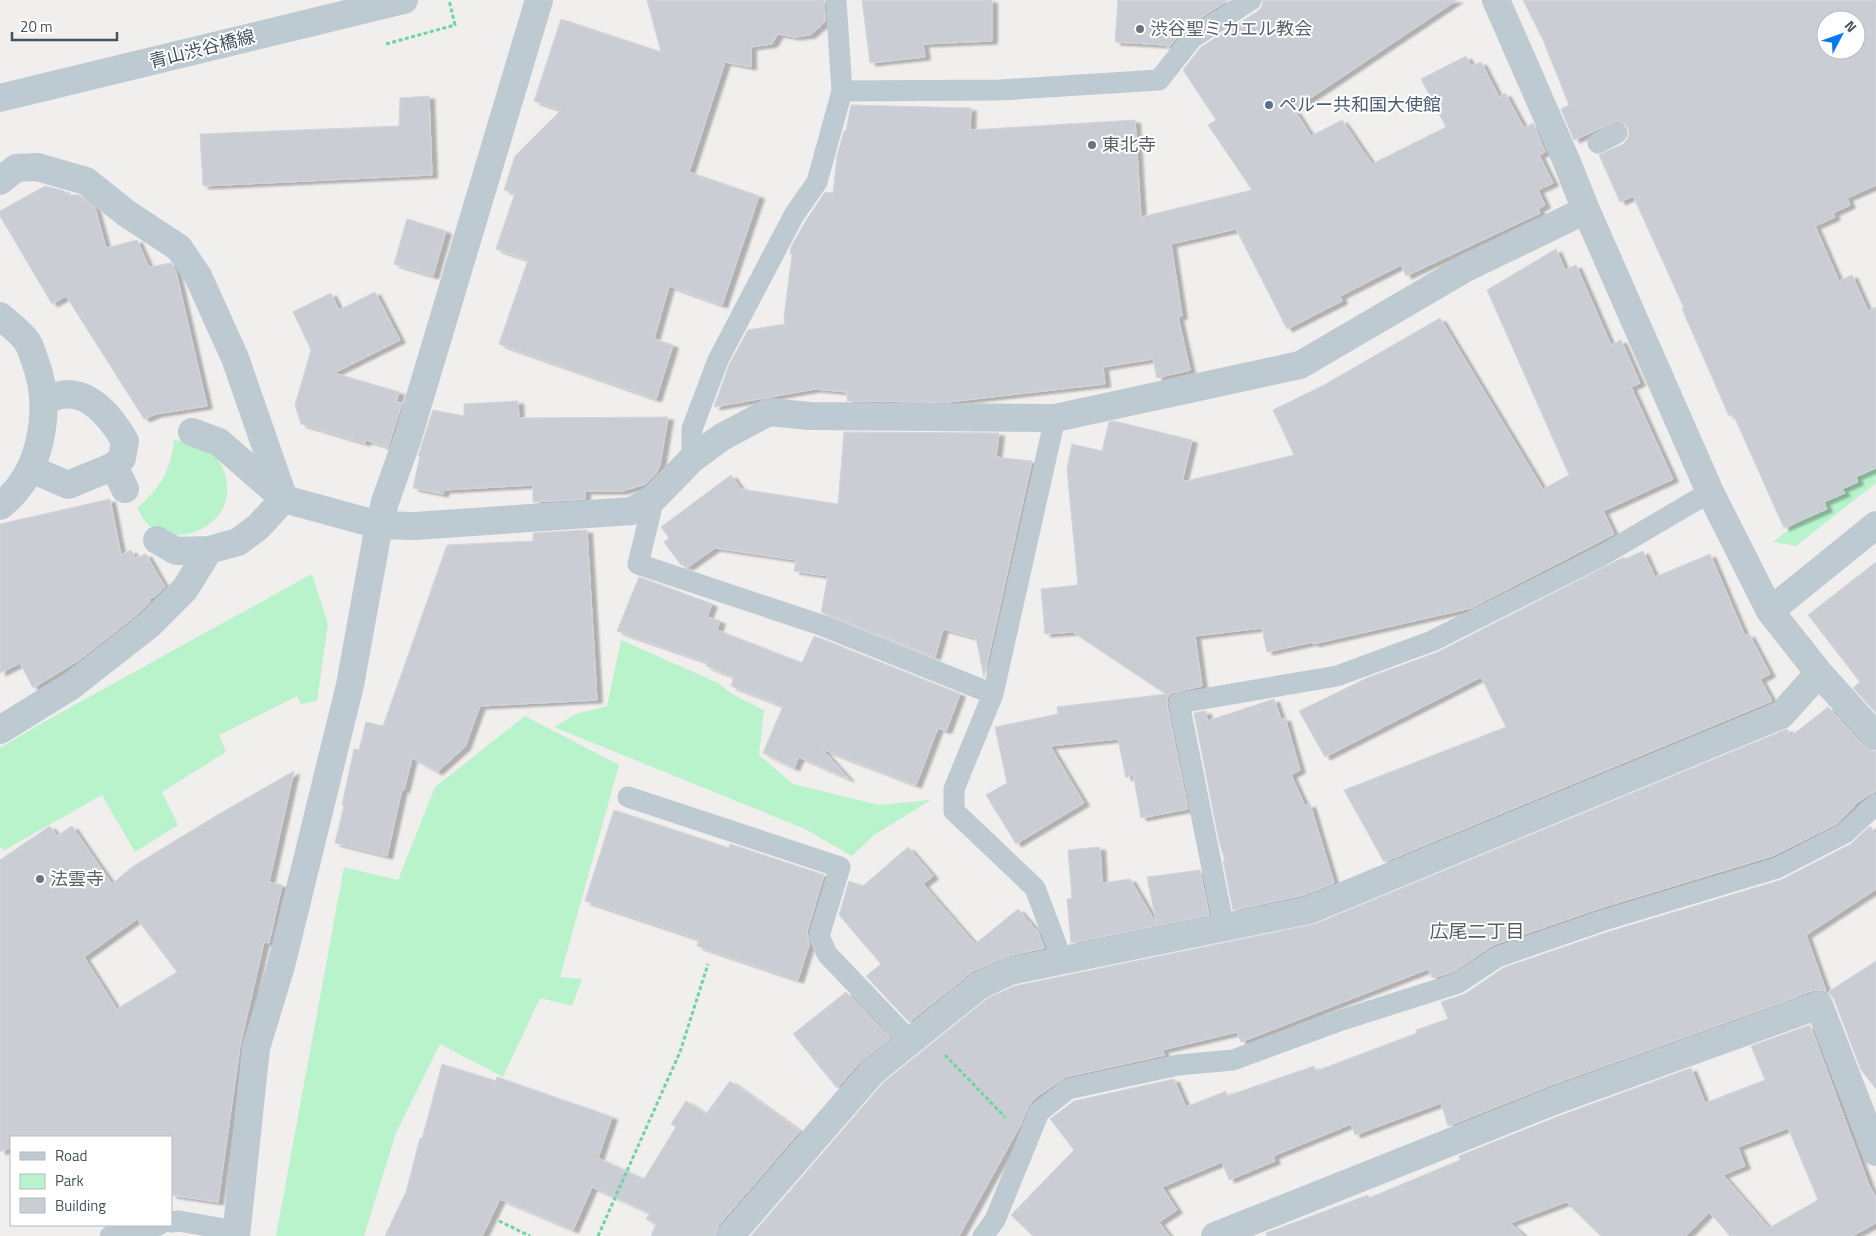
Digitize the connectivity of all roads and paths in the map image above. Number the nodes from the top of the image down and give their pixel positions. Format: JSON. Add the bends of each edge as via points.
{"nodes":[{"id":1,"x":404,"y":0,"type":"edge"},
{"id":2,"x":449,"y":0,"type":"edge"},
{"id":3,"x":539,"y":0,"type":"edge"},
{"id":4,"x":836,"y":0,"type":"edge"},
{"id":5,"x":1251,"y":0,"type":"edge"},
{"id":6,"x":1496,"y":0,"type":"edge"},
{"id":7,"x":386,"y":44,"type":"dead end"},
{"id":8,"x":842,"y":91,"type":"junction"},
{"id":9,"x":0,"y":98,"type":"edge"},
{"id":10,"x":1617,"y":133,"type":"dead end"},
{"id":11,"x":1581,"y":151,"type":"junction"},
{"id":12,"x":0,"y":181,"type":"edge"},
{"id":13,"x":1586,"y":210,"type":"junction"},
{"id":14,"x":0,"y":316,"type":"edge"},
{"id":15,"x":44,"y":402,"type":"junction"},
{"id":16,"x":1055,"y":418,"type":"junction"},
{"id":17,"x":192,"y":432,"type":"dead end"},
{"id":18,"x":692,"y":459,"type":"junction"},
{"id":19,"x":31,"y":469,"type":"junction"},
{"id":20,"x":1710,"y":492,"type":"junction"},
{"id":21,"x":654,"y":498,"type":"junction"},
{"id":22,"x":284,"y":499,"type":"junction"},
{"id":23,"x":0,"y":506,"type":"edge"},
{"id":24,"x":1876,"y":524,"type":"edge"},
{"id":25,"x":379,"y":525,"type":"junction"},
{"id":26,"x":157,"y":540,"type":"dead end"},
{"id":27,"x":209,"y":550,"type":"junction"},
{"id":28,"x":1770,"y":611,"type":"junction"},
{"id":29,"x":1819,"y":674,"type":"junction"},
{"id":30,"x":993,"y":694,"type":"junction"},
{"id":31,"x":0,"y":730,"type":"edge"},
{"id":32,"x":1876,"y":736,"type":"edge"},
{"id":33,"x":628,"y":797,"type":"dead end"},
{"id":34,"x":1876,"y":804,"type":"edge"},
{"id":35,"x":1224,"y":928,"type":"junction"},
{"id":36,"x":1062,"y":960,"type":"junction"},
{"id":37,"x":708,"y":964,"type":"dead end"},
{"id":38,"x":916,"y":1036,"type":"junction"},
{"id":39,"x":1027,"y":1140,"type":"junction"},
{"id":40,"x":1876,"y":1152,"type":"edge"},
{"id":41,"x":500,"y":1221,"type":"dead end"},
{"id":42,"x":172,"y":1222,"type":"edge"},
{"id":43,"x":155,"y":1226,"type":"edge"},
{"id":44,"x":236,"y":1233,"type":"edge"},
{"id":45,"x":110,"y":1236,"type":"edge"},
{"id":46,"x":530,"y":1236,"type":"edge"},
{"id":47,"x":598,"y":1236,"type":"edge"},
{"id":48,"x":730,"y":1236,"type":"edge"},
{"id":49,"x":983,"y":1236,"type":"edge"},
{"id":50,"x":1214,"y":1236,"type":"edge"}],
"edges":[{"from":1,"to":9,"type":"street","name":"青山渋谷橋線"},
{"from":2,"to":7,"type":"path","via":[[455,25]]},
{"from":3,"to":25,"type":"street"},
{"from":4,"to":8,"type":"lane"},
{"from":5,"to":8,"type":"lane","via":[[1192,38],[1159,80],[1000,90]]},
{"from":6,"to":11,"type":"street"},
{"from":8,"to":18,"type":"lane","via":[[817,182],[794,215],[718,360],[692,429]]},
{"from":10,"to":11,"type":"lane"},
{"from":11,"to":13,"type":"street"},
{"from":12,"to":22,"type":"street","via":[[16,168],[37,167],[86,181],[178,248],[198,276],[235,358]]},
{"from":13,"to":16,"type":"street","via":[[1466,268],[1300,365]]},
{"from":13,"to":20,"type":"street"},
{"from":14,"to":15,"type":"street","via":[[28,343],[40,374]]},
{"from":15,"to":19,"type":"street","via":[[43,424]]},
{"from":15,"to":19,"type":"street","via":[[54,396],[76,395],[97,404],[125,441],[126,464],[68,485]]},
{"from":16,"to":18,"type":"street","via":[[810,416],[769,412],[722,437]]},
{"from":16,"to":30,"type":"lane"},
{"from":17,"to":22,"type":"street","via":[[219,442]]},
{"from":18,"to":21,"type":"street"},
{"from":19,"to":23,"type":"street"},
{"from":20,"to":28,"type":"street"},
{"from":20,"to":35,"type":"lane","via":[[1601,556],[1432,641],[1338,676],[1179,703]]},
{"from":21,"to":25,"type":"street","via":[[632,511],[415,526]]},
{"from":21,"to":30,"type":"lane","via":[[638,564],[821,625]]},
{"from":22,"to":25,"type":"street"},
{"from":22,"to":27,"type":"street","via":[[258,527],[238,542]]},
{"from":24,"to":28,"type":"street"},
{"from":25,"to":44,"type":"street","via":[[350,685],[281,966],[256,1048]]},
{"from":26,"to":27,"type":"street","via":[[176,551]]},
{"from":27,"to":31,"type":"street","via":[[185,589],[149,625],[71,686]]},
{"from":28,"to":29,"type":"street"},
{"from":29,"to":32,"type":"street"},
{"from":29,"to":35,"type":"street","via":[[1781,716],[1309,910]]},
{"from":30,"to":36,"type":"lane","via":[[954,789],[954,812],[1035,888]]},
{"from":33,"to":38,"type":"lane","via":[[840,867],[819,936],[827,954]]},
{"from":34,"to":39,"type":"lane","via":[[1845,834],[1777,868],[1613,917],[1497,957],[1458,983],[1342,1020],[1233,1060],[1178,1066],[1068,1089],[1039,1112]]},
{"from":35,"to":36,"type":"street"},
{"from":36,"to":38,"type":"street","via":[[1010,971],[980,985]]},
{"from":37,"to":47,"type":"path","via":[[680,1052]]},
{"from":38,"to":39,"type":"path"},
{"from":38,"to":48,"type":"street","via":[[873,1070]]},
{"from":39,"to":49,"type":"lane","via":[[995,1220]]},
{"from":40,"to":50,"type":"street","via":[[1819,1005],[1556,1100]]},
{"from":41,"to":46,"type":"path"},
{"from":42,"to":44,"type":"lane","via":[[179,1220]]},
{"from":43,"to":45,"type":"lane"}]}
